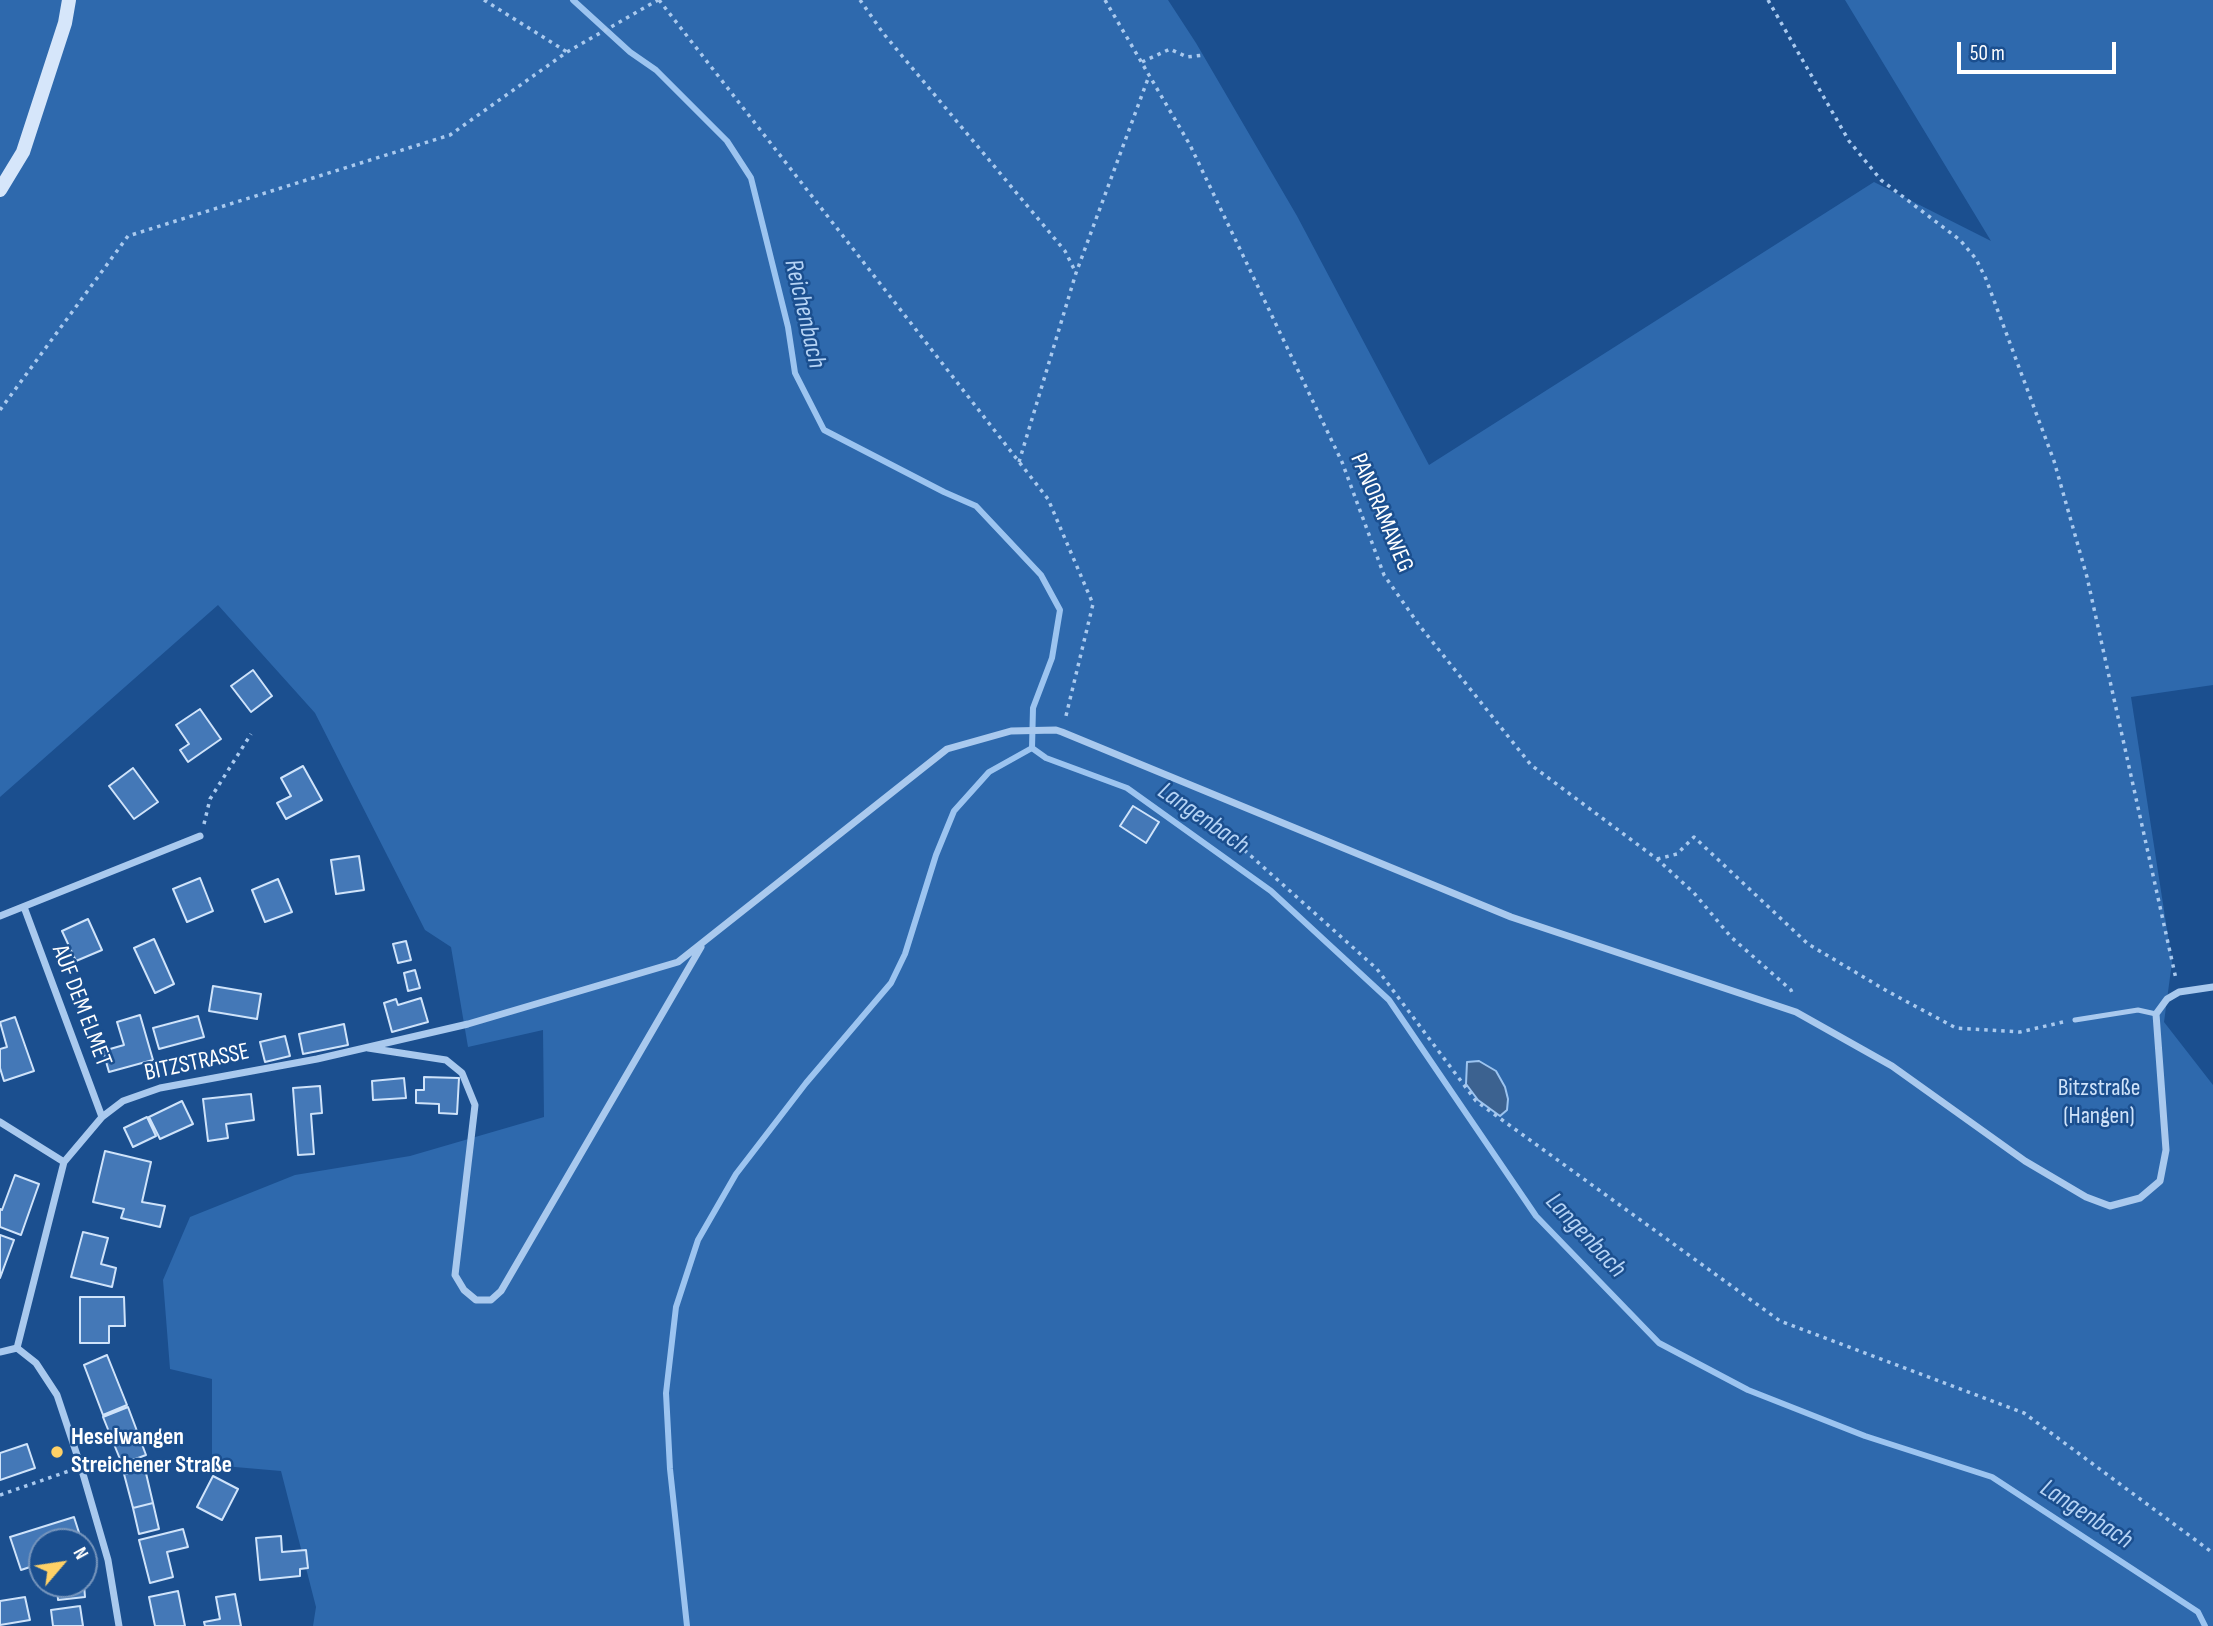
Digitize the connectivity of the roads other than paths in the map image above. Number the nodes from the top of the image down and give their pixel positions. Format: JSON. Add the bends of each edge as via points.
{"nodes":[{"id":1,"x":69,"y":0,"type":"edge"},
{"id":2,"x":0,"y":190,"type":"edge"},
{"id":3,"x":200,"y":836,"type":"road end"},
{"id":4,"x":23,"y":907,"type":"junction"},
{"id":5,"x":0,"y":916,"type":"edge"},
{"id":6,"x":703,"y":943,"type":"junction"},
{"id":7,"x":2213,"y":987,"type":"edge"},
{"id":8,"x":2156,"y":1014,"type":"junction"},
{"id":9,"x":2075,"y":1020,"type":"road end"},
{"id":10,"x":364,"y":1048,"type":"junction"},
{"id":11,"x":102,"y":1117,"type":"junction"},
{"id":12,"x":0,"y":1122,"type":"edge"},
{"id":13,"x":64,"y":1162,"type":"junction"},
{"id":14,"x":17,"y":1348,"type":"junction"},
{"id":15,"x":0,"y":1352,"type":"edge"},
{"id":16,"x":119,"y":1626,"type":"edge"}],
"edges":[{"from":1,"to":2,"type":"street","via":[[23,152]]},
{"from":3,"to":4,"type":"street"},
{"from":4,"to":5,"type":"street"},
{"from":4,"to":11,"type":"street","name":"AUF DEM ELMET"},
{"from":6,"to":8,"type":"street","name":"BITZSTRASSE","via":[[947,749],[1011,731],[1059,731],[1511,917],[1796,1012],[1892,1066],[2025,1161],[2110,1206],[2140,1198],[2160,1181],[2166,1150]]},
{"from":6,"to":10,"type":"street","name":"BITZSTRASSE","via":[[678,962],[468,1024]]},
{"from":6,"to":10,"type":"street","via":[[501,1291],[491,1300],[476,1300],[455,1275],[475,1105],[463,1073],[446,1060]]},
{"from":7,"to":8,"type":"street","via":[[2179,992]]},
{"from":8,"to":9,"type":"lane","via":[[2138,1010]]},
{"from":10,"to":11,"type":"street","name":"BITZSTRASSE","via":[[160,1088],[123,1101]]},
{"from":11,"to":13,"type":"street","name":"BITZSTRASSE"},
{"from":12,"to":13,"type":"street"},
{"from":13,"to":14,"type":"street","name":"BITZSTRASSE"},
{"from":14,"to":15,"type":"street"},
{"from":14,"to":16,"type":"street","via":[[36,1363],[57,1395],[108,1560]]}]}
